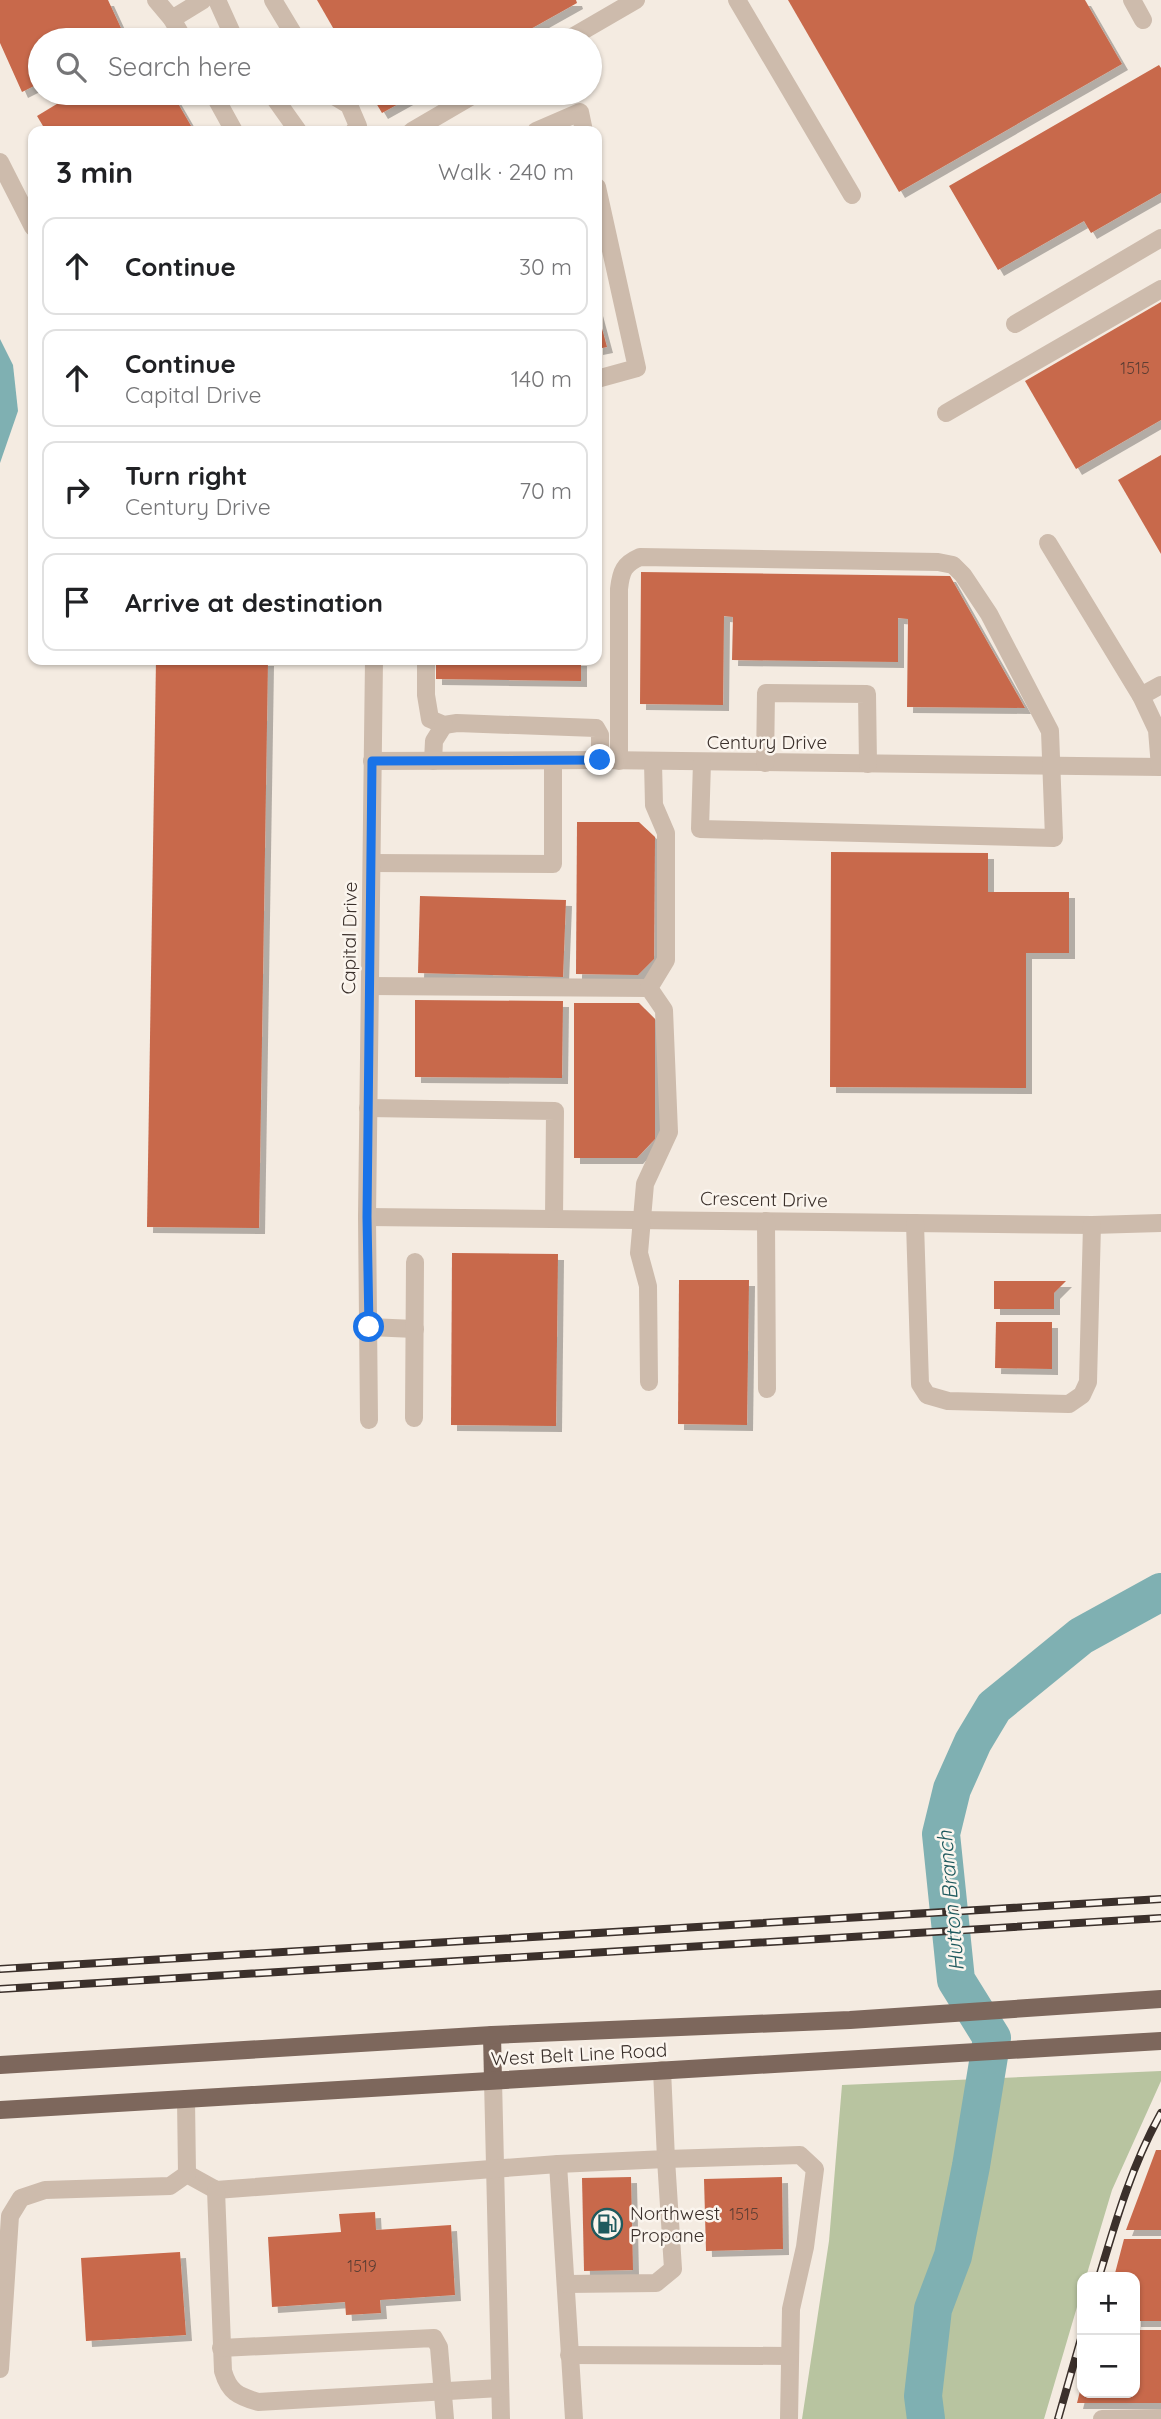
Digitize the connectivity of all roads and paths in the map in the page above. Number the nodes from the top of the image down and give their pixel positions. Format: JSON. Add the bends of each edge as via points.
{"nodes":[{"id":1,"x":156,"y":0,"type":"edge"},
{"id":2,"x":203,"y":0,"type":"edge"},
{"id":3,"x":217,"y":0,"type":"edge"},
{"id":4,"x":273,"y":0,"type":"edge"},
{"id":5,"x":636,"y":0,"type":"edge"},
{"id":6,"x":737,"y":0,"type":"edge"},
{"id":7,"x":1132,"y":0,"type":"edge"},
{"id":8,"x":172,"y":19,"type":"junction"},
{"id":9,"x":1143,"y":20,"type":"dead end"},
{"id":10,"x":177,"y":28,"type":"edge"},
{"id":11,"x":230,"y":28,"type":"edge"},
{"id":12,"x":290,"y":28,"type":"edge"},
{"id":13,"x":588,"y":28,"type":"edge"},
{"id":14,"x":220,"y":105,"type":"edge"},
{"id":15,"x":280,"y":105,"type":"edge"},
{"id":16,"x":349,"y":105,"type":"edge"},
{"id":17,"x":456,"y":105,"type":"edge"},
{"id":18,"x":231,"y":126,"type":"edge"},
{"id":19,"x":294,"y":126,"type":"edge"},
{"id":20,"x":358,"y":126,"type":"edge"},
{"id":21,"x":421,"y":126,"type":"edge"},
{"id":22,"x":548,"y":126,"type":"edge"},
{"id":23,"x":583,"y":126,"type":"edge"},
{"id":24,"x":0,"y":162,"type":"edge"},
{"id":25,"x":852,"y":195,"type":"dead end"},
{"id":26,"x":602,"y":210,"type":"edge"},
{"id":27,"x":28,"y":217,"type":"edge"},
{"id":28,"x":1161,"y":238,"type":"edge"},
{"id":29,"x":1161,"y":289,"type":"edge"},
{"id":30,"x":1015,"y":324,"type":"dead end"},
{"id":31,"x":602,"y":378,"type":"edge"},
{"id":32,"x":946,"y":413,"type":"dead end"},
{"id":33,"x":1048,"y":543,"type":"dead end"},
{"id":34,"x":374,"y":665,"type":"edge"},
{"id":35,"x":426,"y":665,"type":"edge"},
{"id":36,"x":1161,"y":685,"type":"edge"},
{"id":37,"x":1141,"y":696,"type":"junction"},
{"id":38,"x":444,"y":725,"type":"junction"},
{"id":39,"x":600,"y":760,"type":"junction"},
{"id":40,"x":372,"y":761,"type":"junction"},
{"id":41,"x":433,"y":761,"type":"junction"},
{"id":42,"x":553,"y":761,"type":"junction"},
{"id":43,"x":620,"y":761,"type":"junction"},
{"id":44,"x":653,"y":762,"type":"junction"},
{"id":45,"x":702,"y":762,"type":"junction"},
{"id":46,"x":765,"y":763,"type":"junction"},
{"id":47,"x":868,"y":764,"type":"junction"},
{"id":48,"x":1053,"y":766,"type":"junction"},
{"id":49,"x":1160,"y":767,"type":"edge"},
{"id":50,"x":372,"y":863,"type":"junction"},
{"id":51,"x":370,"y":986,"type":"junction"},
{"id":52,"x":649,"y":988,"type":"junction"},
{"id":53,"x":368,"y":1108,"type":"junction"},
{"id":54,"x":367,"y":1217,"type":"junction"},
{"id":55,"x":554,"y":1218,"type":"junction"},
{"id":56,"x":642,"y":1219,"type":"junction"},
{"id":57,"x":766,"y":1221,"type":"junction"},
{"id":58,"x":915,"y":1223,"type":"junction"},
{"id":59,"x":1161,"y":1223,"type":"edge"},
{"id":60,"x":1093,"y":1225,"type":"junction"},
{"id":61,"x":415,"y":1262,"type":"dead end"},
{"id":62,"x":369,"y":1327,"type":"junction"},
{"id":63,"x":415,"y":1329,"type":"junction"},
{"id":64,"x":649,"y":1382,"type":"dead end"},
{"id":65,"x":767,"y":1389,"type":"dead end"},
{"id":66,"x":414,"y":1418,"type":"dead end"},
{"id":67,"x":369,"y":1420,"type":"dead end"},
{"id":68,"x":1161,"y":1999,"type":"edge"},
{"id":69,"x":492,"y":2035,"type":"junction"},
{"id":70,"x":1161,"y":2041,"type":"edge"},
{"id":71,"x":0,"y":2064,"type":"edge"},
{"id":72,"x":662,"y":2070,"type":"junction"},
{"id":73,"x":493,"y":2080,"type":"junction"},
{"id":74,"x":186,"y":2099,"type":"junction"},
{"id":75,"x":0,"y":2110,"type":"edge"},
{"id":76,"x":666,"y":2159,"type":"junction"},
{"id":77,"x":558,"y":2164,"type":"junction"},
{"id":78,"x":495,"y":2170,"type":"junction"},
{"id":79,"x":187,"y":2174,"type":"junction"},
{"id":80,"x":216,"y":2190,"type":"junction"},
{"id":81,"x":567,"y":2284,"type":"junction"},
{"id":82,"x":221,"y":2348,"type":"junction"},
{"id":83,"x":569,"y":2355,"type":"junction"},
{"id":84,"x":790,"y":2357,"type":"junction"},
{"id":85,"x":0,"y":2369,"type":"edge"},
{"id":86,"x":500,"y":2388,"type":"junction"},
{"id":87,"x":444,"y":2391,"type":"junction"},
{"id":88,"x":291,"y":2400,"type":"junction"},
{"id":89,"x":1161,"y":2418,"type":"edge"},
{"id":90,"x":292,"y":2419,"type":"edge"},
{"id":91,"x":445,"y":2419,"type":"edge"},
{"id":92,"x":501,"y":2419,"type":"edge"},
{"id":93,"x":574,"y":2419,"type":"edge"},
{"id":94,"x":789,"y":2419,"type":"edge"},
{"id":95,"x":1102,"y":2419,"type":"edge"}],
"edges":[{"from":1,"to":8,"type":"street"},
{"from":2,"to":8,"type":"street"},
{"from":3,"to":11,"type":"street"},
{"from":4,"to":12,"type":"street"},
{"from":5,"to":13,"type":"street"},
{"from":6,"to":25,"type":"street"},
{"from":7,"to":9,"type":"street"},
{"from":8,"to":10,"type":"street"},
{"from":14,"to":18,"type":"street"},
{"from":15,"to":19,"type":"street"},
{"from":16,"to":20,"type":"street"},
{"from":17,"to":21,"type":"street"},
{"from":22,"to":23,"type":"street","via":[[580,112]]},
{"from":24,"to":27,"type":"street"},
{"from":26,"to":31,"type":"street","via":[[637,368]]},
{"from":28,"to":30,"type":"street"},
{"from":29,"to":32,"type":"street"},
{"from":33,"to":37,"type":"street"},
{"from":34,"to":40,"type":"street","name":"Capital Drive"},
{"from":35,"to":38,"type":"street","via":[[430,719]]},
{"from":36,"to":37,"type":"street"},
{"from":37,"to":49,"type":"street","via":[[1157,730]]},
{"from":38,"to":39,"type":"street","via":[[596,728]]},
{"from":38,"to":41,"type":"street","via":[[434,741]]},
{"from":39,"to":42,"type":"street","name":"Century Drive"},
{"from":39,"to":43,"type":"street","name":"Century Drive"},
{"from":40,"to":41,"type":"street","name":"Century Drive"},
{"from":40,"to":50,"type":"street","name":"Capital Drive"},
{"from":41,"to":42,"type":"street","name":"Century Drive"},
{"from":42,"to":50,"type":"street","via":[[553,864]]},
{"from":43,"to":44,"type":"street","name":"Century Drive"},
{"from":43,"to":48,"type":"street","via":[[620,575],[627,563],[640,557],[953,565],[989,614],[1050,731]]},
{"from":44,"to":45,"type":"street","name":"Century Drive"},
{"from":44,"to":52,"type":"street","via":[[654,805],[666,833],[666,960]]},
{"from":45,"to":46,"type":"street","name":"Century Drive"},
{"from":45,"to":48,"type":"street","via":[[700,829],[1054,838]]},
{"from":46,"to":47,"type":"street","name":"Century Drive"},
{"from":46,"to":47,"type":"street","via":[[766,693],[867,694]]},
{"from":47,"to":48,"type":"street","name":"Century Drive"},
{"from":48,"to":49,"type":"street","name":"Century Drive"},
{"from":50,"to":51,"type":"street","name":"Capital Drive"},
{"from":51,"to":52,"type":"street"},
{"from":51,"to":53,"type":"street","name":"Capital Drive"},
{"from":52,"to":56,"type":"street","via":[[664,1010],[669,1132],[645,1184]]},
{"from":53,"to":54,"type":"street","name":"Capital Drive"},
{"from":53,"to":55,"type":"street","via":[[555,1111]]},
{"from":54,"to":55,"type":"street","name":"Crescent Drive"},
{"from":54,"to":62,"type":"street","name":"Capital Drive"},
{"from":55,"to":56,"type":"street","name":"Crescent Drive"},
{"from":56,"to":57,"type":"street","name":"Crescent Drive"},
{"from":56,"to":64,"type":"street","via":[[639,1253],[648,1286]]},
{"from":57,"to":58,"type":"street","name":"Crescent Drive"},
{"from":57,"to":65,"type":"street"},
{"from":58,"to":60,"type":"street","name":"Crescent Drive"},
{"from":58,"to":60,"type":"street","via":[[920,1384],[927,1395],[948,1401],[1069,1404],[1082,1395],[1088,1382]]},
{"from":59,"to":60,"type":"street","name":"Crescent Drive"},
{"from":61,"to":63,"type":"street"},
{"from":62,"to":63,"type":"street"},
{"from":62,"to":67,"type":"street","name":"Capital Drive"},
{"from":63,"to":66,"type":"street"},
{"from":68,"to":69,"type":"main road","name":"West Belt Line Road","via":[[850,2020]]},
{"from":69,"to":71,"type":"main road","name":"West Belt Line Road"},
{"from":69,"to":73,"type":"main road"},
{"from":70,"to":72,"type":"main road","name":"West Belt Line Road"},
{"from":72,"to":73,"type":"main road","name":"West Belt Line Road"},
{"from":72,"to":76,"type":"street"},
{"from":73,"to":74,"type":"main road","name":"West Belt Line Road"},
{"from":73,"to":78,"type":"street"},
{"from":74,"to":75,"type":"main road","name":"West Belt Line Road"},
{"from":74,"to":79,"type":"street"},
{"from":76,"to":77,"type":"street"},
{"from":76,"to":81,"type":"street","via":[[673,2270],[656,2283]]},
{"from":76,"to":84,"type":"street","via":[[800,2155],[815,2169],[791,2309]]},
{"from":77,"to":78,"type":"street"},
{"from":77,"to":81,"type":"street"},
{"from":78,"to":80,"type":"street"},
{"from":78,"to":86,"type":"street"},
{"from":79,"to":80,"type":"street"},
{"from":79,"to":85,"type":"street","via":[[170,2186],[45,2190],[21,2198],[10,2216]]},
{"from":80,"to":82,"type":"street"},
{"from":81,"to":83,"type":"street"},
{"from":82,"to":87,"type":"street","via":[[434,2338]]},
{"from":82,"to":88,"type":"street","via":[[222,2371],[237,2396],[258,2402]]},
{"from":83,"to":84,"type":"street"},
{"from":83,"to":93,"type":"street"},
{"from":84,"to":94,"type":"street"},
{"from":86,"to":87,"type":"street"},
{"from":86,"to":92,"type":"street"},
{"from":87,"to":88,"type":"street"},
{"from":87,"to":91,"type":"street"},
{"from":88,"to":90,"type":"street"},
{"from":89,"to":95,"type":"street"}]}
